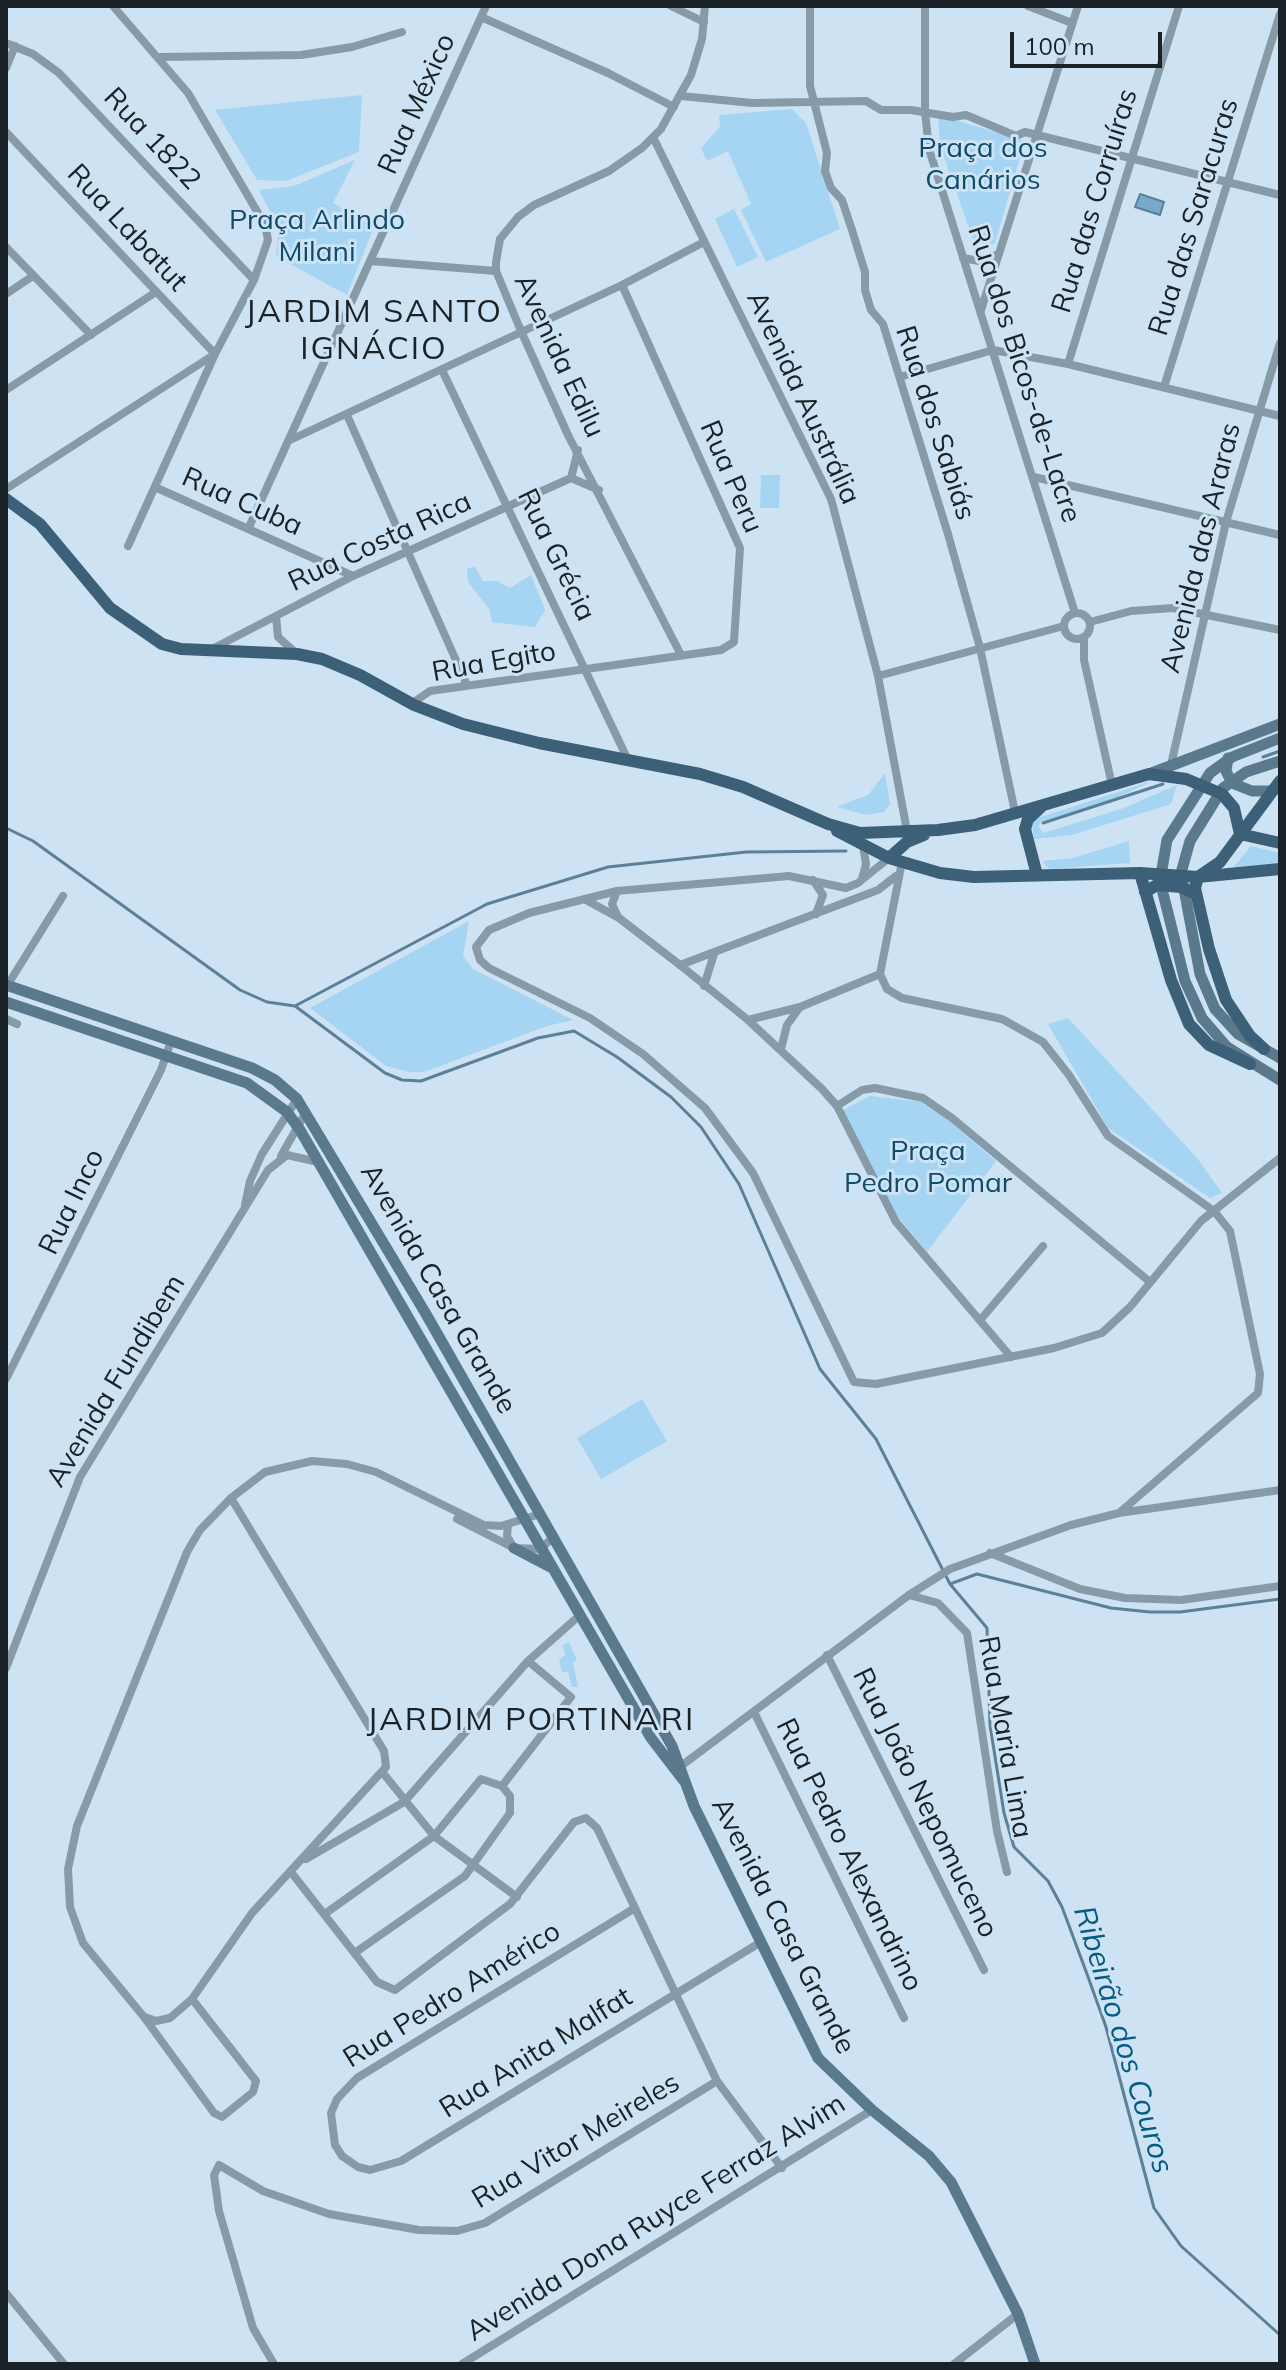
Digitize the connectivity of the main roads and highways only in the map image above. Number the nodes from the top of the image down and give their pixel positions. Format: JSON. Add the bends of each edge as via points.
{"nodes":[{"id":1,"x":6,"y":499,"type":"edge"},
{"id":2,"x":1280,"y":724,"type":"edge"},
{"id":3,"x":1243,"y":738,"type":"junction"},
{"id":4,"x":1280,"y":738,"type":"edge"},
{"id":5,"x":1280,"y":761,"type":"edge"},
{"id":6,"x":1149,"y":774,"type":"junction"},
{"id":7,"x":1280,"y":781,"type":"edge"},
{"id":8,"x":1270,"y":791,"type":"junction"},
{"id":9,"x":1047,"y":803,"type":"junction"},
{"id":10,"x":938,"y":830,"type":"junction"},
{"id":11,"x":1240,"y":834,"type":"junction"},
{"id":12,"x":861,"y":839,"type":"junction"},
{"id":13,"x":1280,"y":843,"type":"edge"},
{"id":14,"x":895,"y":860,"type":"junction"},
{"id":15,"x":1280,"y":869,"type":"edge"},
{"id":16,"x":1140,"y":873,"type":"junction"},
{"id":17,"x":1037,"y":875,"type":"junction"},
{"id":18,"x":1198,"y":877,"type":"junction"},
{"id":19,"x":1145,"y":892,"type":"junction"},
{"id":20,"x":1196,"y":894,"type":"junction"},
{"id":21,"x":7,"y":986,"type":"edge"},
{"id":22,"x":6,"y":1002,"type":"edge"},
{"id":23,"x":1264,"y":1049,"type":"junction"},
{"id":24,"x":1280,"y":1058,"type":"edge"},
{"id":25,"x":1250,"y":1064,"type":"junction"},
{"id":26,"x":1280,"y":1080,"type":"edge"},
{"id":27,"x":514,"y":1548,"type":"road end"},
{"id":28,"x":552,"y":1568,"type":"junction"},
{"id":29,"x":578,"y":1577,"type":"junction"},
{"id":30,"x":563,"y":1588,"type":"junction"},
{"id":31,"x":678,"y":1768,"type":"junction"},
{"id":32,"x":1035,"y":2364,"type":"edge"}],
"edges":[{"from":1,"to":12,"type":"main road","via":[[40,524],[110,608],[162,644],[297,654],[337,664],[411,704],[463,724],[743,787]]},
{"from":2,"to":3,"type":"main road"},
{"from":3,"to":6,"type":"main road"},
{"from":3,"to":8,"type":"main road","via":[[1226,763],[1228,778],[1244,789]]},
{"from":4,"to":25,"type":"main road","via":[[1232,757],[1210,773],[1165,848],[1160,881],[1188,989],[1202,1018]]},
{"from":5,"to":23,"type":"main road","via":[[1246,772],[1223,788],[1184,856],[1181,881],[1200,974],[1215,1009],[1232,1029]]},
{"from":6,"to":9,"type":"main road"},
{"from":6,"to":11,"type":"main road","via":[[1186,779],[1222,794],[1234,808]]},
{"from":7,"to":8,"type":"main road"},
{"from":8,"to":11,"type":"main road"},
{"from":9,"to":10,"type":"main road","via":[[975,825]]},
{"from":9,"to":17,"type":"main road","via":[[1033,813],[1025,829]]},
{"from":10,"to":12,"type":"main road"},
{"from":10,"to":14,"type":"main road","via":[[909,840]]},
{"from":11,"to":13,"type":"main road"},
{"from":11,"to":18,"type":"main road","via":[[1220,862]]},
{"from":12,"to":14,"type":"main road"},
{"from":14,"to":17,"type":"main road","via":[[974,877]]},
{"from":15,"to":18,"type":"main road"},
{"from":16,"to":17,"type":"main road"},
{"from":16,"to":18,"type":"main road"},
{"from":16,"to":19,"type":"main road"},
{"from":18,"to":20,"type":"main road"},
{"from":19,"to":20,"type":"main road","via":[[1157,885]]},
{"from":19,"to":25,"type":"main road","via":[[1189,1024],[1209,1045]]},
{"from":20,"to":23,"type":"main road","via":[[1226,1000]]},
{"from":21,"to":29,"type":"main road","name":"Avenida Casa Grande","via":[[252,1068],[297,1099]]},
{"from":22,"to":28,"type":"main road","name":"Avenida Casa Grande","via":[[247,1083],[287,1112]]},
{"from":23,"to":24,"type":"main road"},
{"from":25,"to":26,"type":"main road"},
{"from":27,"to":28,"type":"main road"},
{"from":28,"to":30,"type":"main road","name":"Avenida Casa Grande"},
{"from":29,"to":30,"type":"main road"},
{"from":29,"to":31,"type":"main road","name":"Avenida Casa Grande"},
{"from":30,"to":31,"type":"main road","name":"Avenida Casa Grande"},
{"from":31,"to":32,"type":"main road","name":"Avenida Casa Grande","via":[[818,2058],[945,2173],[1018,2314]]}]}
